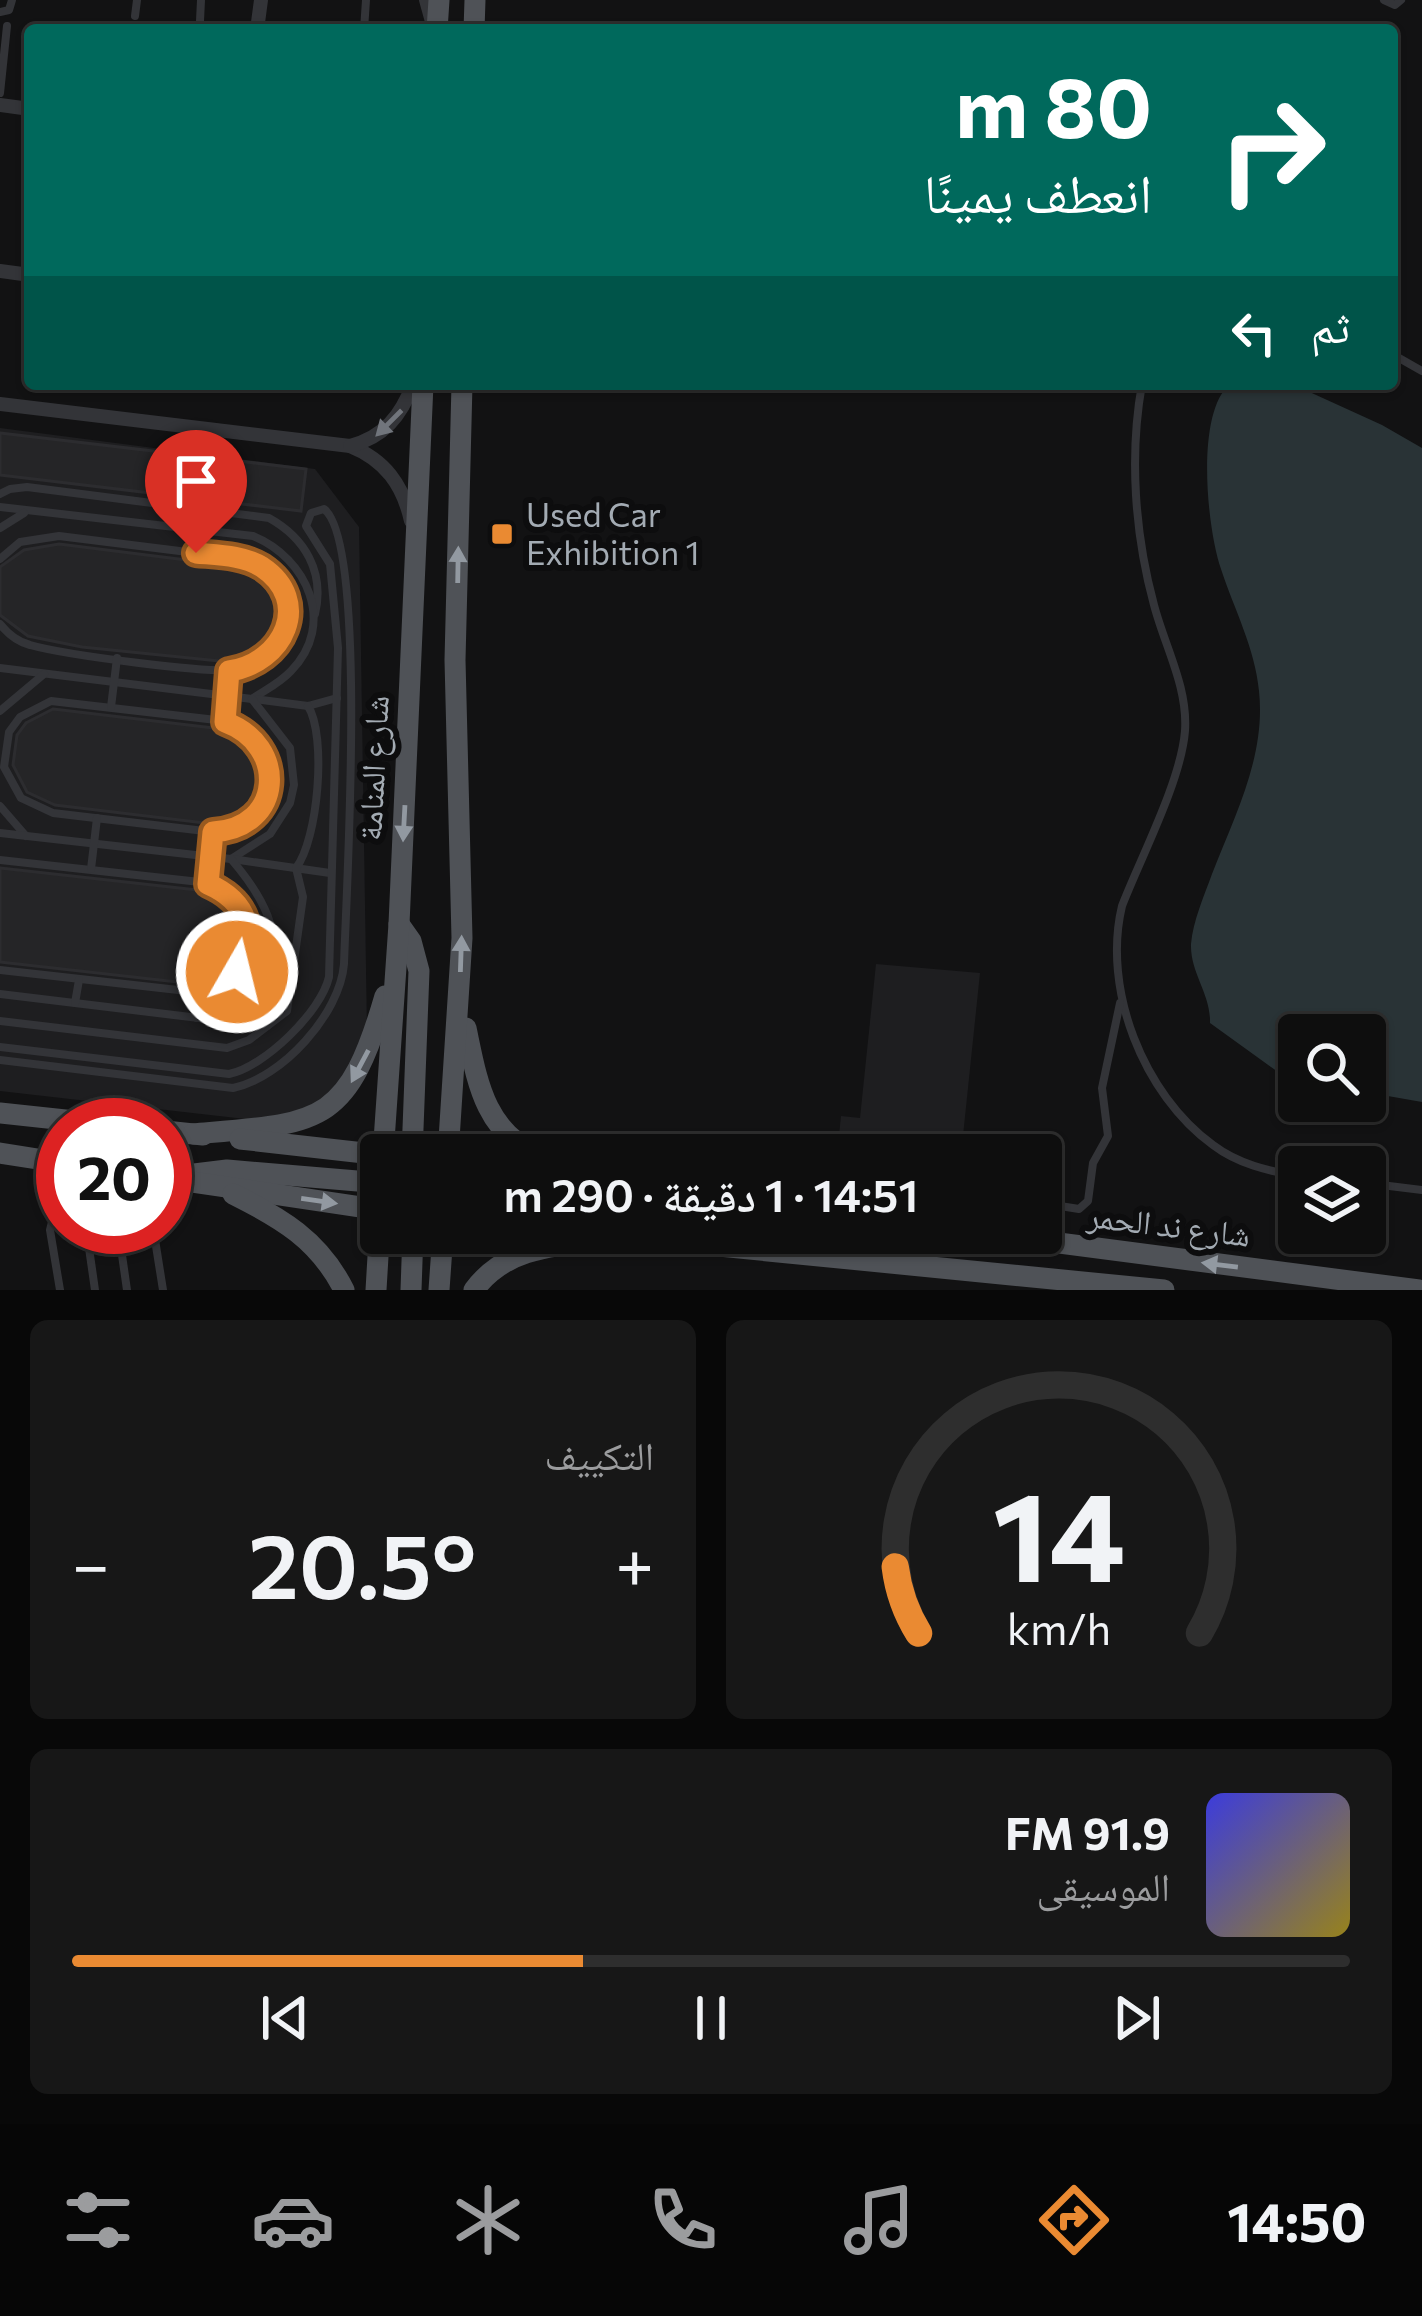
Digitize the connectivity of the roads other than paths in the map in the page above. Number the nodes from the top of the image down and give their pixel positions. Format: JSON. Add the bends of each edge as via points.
{"nodes":[{"id":1,"x":13,"y":0,"type":"edge"},
{"id":2,"x":137,"y":0,"type":"edge"},
{"id":3,"x":201,"y":0,"type":"edge"},
{"id":4,"x":1384,"y":0,"type":"edge"},
{"id":5,"x":1401,"y":0,"type":"edge"},
{"id":6,"x":0,"y":12,"type":"edge"},
{"id":7,"x":135,"y":16,"type":"dead end"},
{"id":8,"x":200,"y":21,"type":"dead end"},
{"id":9,"x":7,"y":26,"type":"dead end"},
{"id":10,"x":0,"y":93,"type":"edge"},
{"id":11,"x":410,"y":390,"type":"edge"},
{"id":12,"x":424,"y":390,"type":"edge"},
{"id":13,"x":462,"y":390,"type":"edge"},
{"id":14,"x":1141,"y":390,"type":"edge"},
{"id":15,"x":0,"y":404,"type":"edge"},
{"id":16,"x":350,"y":446,"type":"junction"},
{"id":17,"x":0,"y":494,"type":"edge"},
{"id":18,"x":0,"y":507,"type":"edge"},
{"id":19,"x":27,"y":511,"type":"junction"},
{"id":20,"x":133,"y":524,"type":"junction"},
{"id":21,"x":0,"y":528,"type":"edge"},
{"id":22,"x":232,"y":534,"type":"junction"},
{"id":23,"x":416,"y":544,"type":"junction"},
{"id":24,"x":131,"y":545,"type":"junction"},
{"id":25,"x":228,"y":557,"type":"junction"},
{"id":26,"x":0,"y":559,"type":"edge"},
{"id":27,"x":314,"y":619,"type":"junction"},
{"id":28,"x":0,"y":624,"type":"edge"},
{"id":29,"x":117,"y":658,"type":"junction"},
{"id":30,"x":2,"y":665,"type":"edge"},
{"id":31,"x":229,"y":671,"type":"junction"},
{"id":32,"x":45,"y":673,"type":"junction"},
{"id":33,"x":114,"y":682,"type":"junction"},
{"id":34,"x":227,"y":696,"type":"junction"},
{"id":35,"x":337,"y":698,"type":"junction"},
{"id":36,"x":252,"y":699,"type":"junction"},
{"id":37,"x":308,"y":706,"type":"junction"},
{"id":38,"x":111,"y":707,"type":"junction"},
{"id":39,"x":0,"y":711,"type":"edge"},
{"id":40,"x":225,"y":722,"type":"junction"},
{"id":41,"x":0,"y":806,"type":"edge"},
{"id":42,"x":97,"y":818,"type":"junction"},
{"id":43,"x":213,"y":832,"type":"junction"},
{"id":44,"x":0,"y":833,"type":"edge"},
{"id":45,"x":26,"y":836,"type":"junction"},
{"id":46,"x":94,"y":844,"type":"junction"},
{"id":47,"x":211,"y":857,"type":"junction"},
{"id":48,"x":231,"y":859,"type":"junction"},
{"id":49,"x":0,"y":860,"type":"edge"},
{"id":50,"x":296,"y":868,"type":"junction"},
{"id":51,"x":91,"y":869,"type":"junction"},
{"id":52,"x":330,"y":873,"type":"junction"},
{"id":53,"x":208,"y":884,"type":"junction"},
{"id":54,"x":399,"y":924,"type":"junction"},
{"id":55,"x":249,"y":943,"type":"junction"},
{"id":56,"x":274,"y":943,"type":"junction"},
{"id":57,"x":397,"y":955,"type":"junction"},
{"id":58,"x":0,"y":970,"type":"edge"},
{"id":59,"x":79,"y":980,"type":"junction"},
{"id":60,"x":196,"y":992,"type":"junction"},
{"id":61,"x":0,"y":994,"type":"edge"},
{"id":62,"x":460,"y":998,"type":"junction"},
{"id":63,"x":1121,"y":998,"type":"junction"},
{"id":64,"x":75,"y":1003,"type":"junction"},
{"id":65,"x":202,"y":1019,"type":"junction"},
{"id":66,"x":0,"y":1021,"type":"edge"},
{"id":67,"x":268,"y":1026,"type":"junction"},
{"id":68,"x":0,"y":1047,"type":"edge"},
{"id":69,"x":0,"y":1060,"type":"edge"},
{"id":70,"x":0,"y":1113,"type":"edge"},
{"id":71,"x":36,"y":1117,"type":"edge"},
{"id":72,"x":193,"y":1134,"type":"joint"},
{"id":73,"x":384,"y":1134,"type":"edge"},
{"id":74,"x":413,"y":1134,"type":"edge"},
{"id":75,"x":450,"y":1134,"type":"edge"},
{"id":76,"x":506,"y":1134,"type":"edge"},
{"id":77,"x":360,"y":1152,"type":"edge"},
{"id":78,"x":0,"y":1153,"type":"edge"},
{"id":79,"x":36,"y":1158,"type":"edge"},
{"id":80,"x":1278,"y":1171,"type":"edge"},
{"id":81,"x":192,"y":1176,"type":"edge"},
{"id":82,"x":360,"y":1181,"type":"edge"},
{"id":83,"x":192,"y":1182,"type":"edge"},
{"id":84,"x":217,"y":1186,"type":"junction"},
{"id":85,"x":1386,"y":1186,"type":"edge"},
{"id":86,"x":1422,"y":1190,"type":"edge"},
{"id":87,"x":360,"y":1205,"type":"edge"},
{"id":88,"x":1062,"y":1206,"type":"edge"},
{"id":89,"x":1062,"y":1243,"type":"edge"},
{"id":90,"x":54,"y":1254,"type":"edge"},
{"id":91,"x":90,"y":1254,"type":"edge"},
{"id":92,"x":122,"y":1254,"type":"edge"},
{"id":93,"x":157,"y":1254,"type":"edge"},
{"id":94,"x":378,"y":1254,"type":"edge"},
{"id":95,"x":412,"y":1254,"type":"edge"},
{"id":96,"x":441,"y":1254,"type":"edge"},
{"id":97,"x":520,"y":1254,"type":"edge"},
{"id":98,"x":798,"y":1254,"type":"edge"},
{"id":99,"x":60,"y":1290,"type":"edge"},
{"id":100,"x":95,"y":1290,"type":"edge"},
{"id":101,"x":127,"y":1290,"type":"edge"},
{"id":102,"x":163,"y":1290,"type":"edge"},
{"id":103,"x":344,"y":1290,"type":"edge"},
{"id":104,"x":376,"y":1290,"type":"edge"},
{"id":105,"x":411,"y":1290,"type":"edge"},
{"id":106,"x":439,"y":1290,"type":"edge"},
{"id":107,"x":474,"y":1290,"type":"edge"},
{"id":108,"x":1164,"y":1290,"type":"edge"},
{"id":109,"x":1419,"y":1290,"type":"edge"}],
"edges":[{"from":1,"to":6,"type":"lane"},
{"from":2,"to":7,"type":"lane"},
{"from":3,"to":8,"type":"lane"},
{"from":4,"to":5,"type":"lane"},
{"from":9,"to":10,"type":"lane"},
{"from":11,"to":16,"type":"street","one_way":true,"via":[[391,425]]},
{"from":12,"to":23,"type":"main road","name":"شارع المنامة"},
{"from":62,"to":13,"type":"main road","one_way":true,"via":[[455,660]]},
{"from":14,"to":63,"type":"lane","via":[[1141,537],[1185,735],[1122,906],[1115,952]]},
{"from":15,"to":16,"type":"street"},
{"from":16,"to":23,"type":"street","via":[[394,478]]},
{"from":17,"to":27,"type":"lane","via":[[26,488],[268,518],[307,552],[318,584]]},
{"from":18,"to":19,"type":"lane"},
{"from":19,"to":20,"type":"lane"},
{"from":19,"to":21,"type":"lane"},
{"from":20,"to":22,"type":"lane"},
{"from":20,"to":24,"type":"lane"},
{"from":22,"to":25,"type":"lane"},
{"from":22,"to":27,"type":"lane","via":[[289,556],[310,592]]},
{"from":23,"to":54,"type":"main road","name":"شارع المنامة","one_way":true},
{"from":24,"to":25,"type":"lane"},
{"from":24,"to":26,"type":"lane","via":[[32,538]]},
{"from":25,"to":31,"type":"lane","via":[[272,575],[287,620],[263,662]]},
{"from":27,"to":36,"type":"lane","via":[[292,670]]},
{"from":28,"to":29,"type":"lane","via":[[29,645]]},
{"from":29,"to":31,"type":"lane"},
{"from":29,"to":33,"type":"lane"},
{"from":30,"to":32,"type":"lane"},
{"from":31,"to":34,"type":"lane"},
{"from":32,"to":33,"type":"lane"},
{"from":32,"to":39,"type":"lane"},
{"from":33,"to":34,"type":"lane"},
{"from":33,"to":38,"type":"lane"},
{"from":34,"to":36,"type":"lane"},
{"from":34,"to":40,"type":"lane"},
{"from":35,"to":37,"type":"lane"},
{"from":35,"to":52,"type":"lane"},
{"from":35,"to":69,"type":"lane","via":[[330,565],[306,526],[317,509],[330,512],[339,531],[352,655],[343,981],[319,1024],[260,1078],[233,1088]]},
{"from":36,"to":37,"type":"lane"},
{"from":36,"to":48,"type":"lane","via":[[290,748],[294,785],[270,833]]},
{"from":37,"to":50,"type":"lane","via":[[319,740],[309,848]]},
{"from":38,"to":40,"type":"lane"},
{"from":38,"to":42,"type":"lane","via":[[34,706],[4,749],[21,798],[53,813]]},
{"from":40,"to":43,"type":"lane","via":[[256,739],[270,781],[249,821]]},
{"from":41,"to":45,"type":"lane"},
{"from":42,"to":43,"type":"lane"},
{"from":42,"to":46,"type":"lane"},
{"from":43,"to":47,"type":"lane"},
{"from":44,"to":45,"type":"lane"},
{"from":45,"to":46,"type":"lane"},
{"from":46,"to":47,"type":"lane"},
{"from":46,"to":51,"type":"lane"},
{"from":47,"to":48,"type":"lane"},
{"from":47,"to":53,"type":"lane"},
{"from":48,"to":50,"type":"lane"},
{"from":48,"to":56,"type":"lane","via":[[264,901]]},
{"from":49,"to":51,"type":"lane"},
{"from":50,"to":52,"type":"lane"},
{"from":50,"to":67,"type":"lane","via":[[304,897],[291,998]]},
{"from":51,"to":53,"type":"lane"},
{"from":52,"to":68,"type":"lane","via":[[326,991],[250,1066],[218,1073]]},
{"from":53,"to":55,"type":"lane","via":[[238,902]]},
{"from":54,"to":57,"type":"main road","name":"شارع المنامة"},
{"from":54,"to":74,"type":"main road","via":[[419,971]]},
{"from":55,"to":56,"type":"lane"},
{"from":55,"to":60,"type":"lane","via":[[237,972]]},
{"from":56,"to":65,"type":"lane","via":[[252,993]]},
{"from":57,"to":72,"type":"main road","one_way":true,"via":[[368,1054],[336,1100],[284,1125]]},
{"from":57,"to":73,"type":"main road","name":"شارع المنامة"},
{"from":58,"to":59,"type":"lane"},
{"from":59,"to":60,"type":"lane"},
{"from":59,"to":64,"type":"lane"},
{"from":60,"to":65,"type":"lane"},
{"from":61,"to":64,"type":"lane"},
{"from":62,"to":75,"type":"main road"},
{"from":62,"to":76,"type":"main road","via":[[484,1104]]},
{"from":63,"to":80,"type":"lane","via":[[1158,1081],[1193,1129],[1240,1162]]},
{"from":63,"to":88,"type":"lane","via":[[1102,1088],[1108,1136],[1093,1163],[1088,1201],[1079,1209]]},
{"from":64,"to":65,"type":"lane"},
{"from":65,"to":67,"type":"lane"},
{"from":66,"to":67,"type":"lane","via":[[227,1048]]},
{"from":70,"to":71,"type":"main road"},
{"from":72,"to":77,"type":"main road"},
{"from":78,"to":79,"type":"main road"},
{"from":81,"to":82,"type":"main road","via":[[227,1170]]},
{"from":83,"to":84,"type":"main road"},
{"from":84,"to":87,"type":"main road","one_way":true},
{"from":84,"to":103,"type":"main road","via":[[297,1229]]},
{"from":85,"to":86,"type":"lane"},
{"from":109,"to":89,"type":"main road","name":"شارع ند الحمر","one_way":true},
{"from":90,"to":99,"type":"lane"},
{"from":91,"to":100,"type":"lane"},
{"from":92,"to":101,"type":"lane"},
{"from":93,"to":102,"type":"lane"},
{"from":94,"to":104,"type":"main road"},
{"from":95,"to":105,"type":"main road"},
{"from":96,"to":106,"type":"main road"},
{"from":97,"to":107,"type":"main road"},
{"from":98,"to":108,"type":"main road","name":"شارع ند الحمر"}]}
